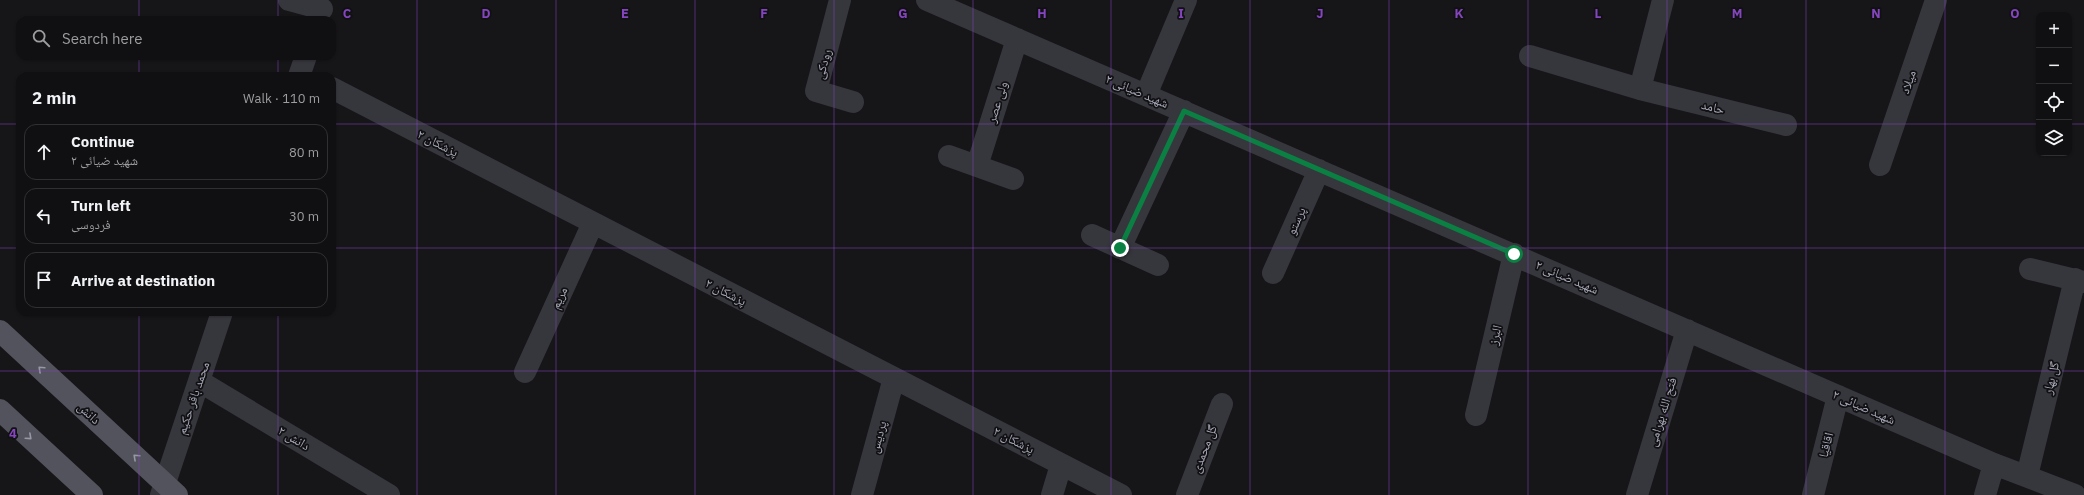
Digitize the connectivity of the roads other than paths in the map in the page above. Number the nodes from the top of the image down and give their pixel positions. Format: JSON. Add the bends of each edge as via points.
{"nodes":[{"id":1,"x":289,"y":0,"type":"edge"},
{"id":2,"x":840,"y":0,"type":"edge"},
{"id":3,"x":927,"y":0,"type":"edge"},
{"id":4,"x":1186,"y":0,"type":"edge"},
{"id":5,"x":1662,"y":0,"type":"edge"},
{"id":6,"x":1936,"y":0,"type":"edge"},
{"id":7,"x":321,"y":10,"type":"edge"},
{"id":8,"x":1017,"y":39,"type":"junction"},
{"id":9,"x":1530,"y":56,"type":"dead end"},
{"id":10,"x":1640,"y":89,"type":"junction"},
{"id":11,"x":336,"y":90,"type":"edge"},
{"id":12,"x":1146,"y":95,"type":"junction"},
{"id":13,"x":853,"y":102,"type":"dead end"},
{"id":14,"x":1184,"y":111,"type":"junction"},
{"id":15,"x":1786,"y":125,"type":"dead end"},
{"id":16,"x":949,"y":156,"type":"dead end"},
{"id":17,"x":1880,"y":165,"type":"dead end"},
{"id":18,"x":977,"y":166,"type":"junction"},
{"id":19,"x":1319,"y":170,"type":"junction"},
{"id":20,"x":1014,"y":179,"type":"dead end"},
{"id":21,"x":593,"y":224,"type":"junction"},
{"id":22,"x":1092,"y":235,"type":"dead end"},
{"id":23,"x":1120,"y":248,"type":"junction"},
{"id":24,"x":1514,"y":254,"type":"junction"},
{"id":25,"x":1158,"y":265,"type":"dead end"},
{"id":26,"x":2030,"y":269,"type":"dead end"},
{"id":27,"x":1273,"y":273,"type":"dead end"},
{"id":28,"x":2080,"y":281,"type":"edge"},
{"id":29,"x":221,"y":316,"type":"edge"},
{"id":30,"x":1688,"y":330,"type":"junction"},
{"id":31,"x":0,"y":331,"type":"edge"},
{"id":32,"x":525,"y":372,"type":"dead end"},
{"id":33,"x":894,"y":378,"type":"junction"},
{"id":34,"x":199,"y":381,"type":"junction"},
{"id":35,"x":1838,"y":396,"type":"junction"},
{"id":36,"x":1222,"y":404,"type":"dead end"},
{"id":37,"x":0,"y":410,"type":"edge"},
{"id":38,"x":1476,"y":415,"type":"dead end"},
{"id":39,"x":1061,"y":464,"type":"junction"},
{"id":40,"x":1994,"y":464,"type":"junction"},
{"id":41,"x":2027,"y":476,"type":"junction"},
{"id":42,"x":168,"y":491,"type":"edge"},
{"id":43,"x":92,"y":495,"type":"edge"},
{"id":44,"x":389,"y":495,"type":"edge"},
{"id":45,"x":862,"y":495,"type":"edge"},
{"id":46,"x":1052,"y":495,"type":"edge"},
{"id":47,"x":1121,"y":495,"type":"edge"},
{"id":48,"x":1187,"y":495,"type":"edge"},
{"id":49,"x":1637,"y":495,"type":"edge"},
{"id":50,"x":1813,"y":495,"type":"edge"},
{"id":51,"x":1985,"y":495,"type":"edge"},
{"id":52,"x":2075,"y":495,"type":"edge"}],
"edges":[{"from":1,"to":7,"type":"street"},
{"from":2,"to":13,"type":"street","name":"رودکی","via":[[816,91]]},
{"from":3,"to":8,"type":"street","name":"شهید ضیائی ۲"},
{"from":4,"to":12,"type":"street"},
{"from":5,"to":10,"type":"street"},
{"from":6,"to":17,"type":"street","name":"میلاد"},
{"from":8,"to":12,"type":"street","name":"شهید ضیائی ۲"},
{"from":8,"to":18,"type":"street","name":"ولی عصر"},
{"from":9,"to":10,"type":"street","name":"حامد"},
{"from":10,"to":15,"type":"street","name":"حامد"},
{"from":11,"to":21,"type":"street","name":"پزشکان ۲"},
{"from":12,"to":14,"type":"street","name":"شهید ضیائی ۲"},
{"from":14,"to":19,"type":"street","name":"شهید ضیائی ۲"},
{"from":14,"to":23,"type":"street"},
{"from":16,"to":18,"type":"street"},
{"from":18,"to":20,"type":"street"},
{"from":19,"to":24,"type":"street","name":"شهید ضیائی ۲"},
{"from":19,"to":27,"type":"street","name":"پرستو"},
{"from":21,"to":32,"type":"street","name":"مریم"},
{"from":21,"to":33,"type":"street","name":"پزشکان ۲"},
{"from":22,"to":23,"type":"street"},
{"from":23,"to":25,"type":"street"},
{"from":24,"to":30,"type":"street","name":"شهید ضیائی ۲"},
{"from":24,"to":38,"type":"street","name":"البرز"},
{"from":26,"to":28,"type":"street"},
{"from":28,"to":41,"type":"street","name":"گل بهار"},
{"from":29,"to":34,"type":"street","name":"محمد باقر حکیم"},
{"from":30,"to":35,"type":"street","name":"شهید ضیائی ۲"},
{"from":30,"to":49,"type":"street","name":"فتح الله بهرامی"},
{"from":42,"to":31,"type":"main road","name":"دانش","one_way":true},
{"from":33,"to":39,"type":"street","name":"پزشکان ۲"},
{"from":33,"to":45,"type":"street","name":"پردیس"},
{"from":34,"to":42,"type":"street","name":"محمد باقر حکیم"},
{"from":34,"to":44,"type":"street","name":"دانش ۲"},
{"from":35,"to":40,"type":"street","name":"شهید ضیائی ۲"},
{"from":35,"to":50,"type":"street","name":"اقاقیا"},
{"from":36,"to":48,"type":"street","name":"گل محمدی"},
{"from":37,"to":43,"type":"main road","one_way":true},
{"from":39,"to":46,"type":"street"},
{"from":39,"to":47,"type":"street","name":"پزشکان ۲"},
{"from":40,"to":41,"type":"street","name":"شهید ضیائی ۲"},
{"from":40,"to":51,"type":"street"},
{"from":41,"to":52,"type":"street","name":"شهید ضیائی ۲"}]}
